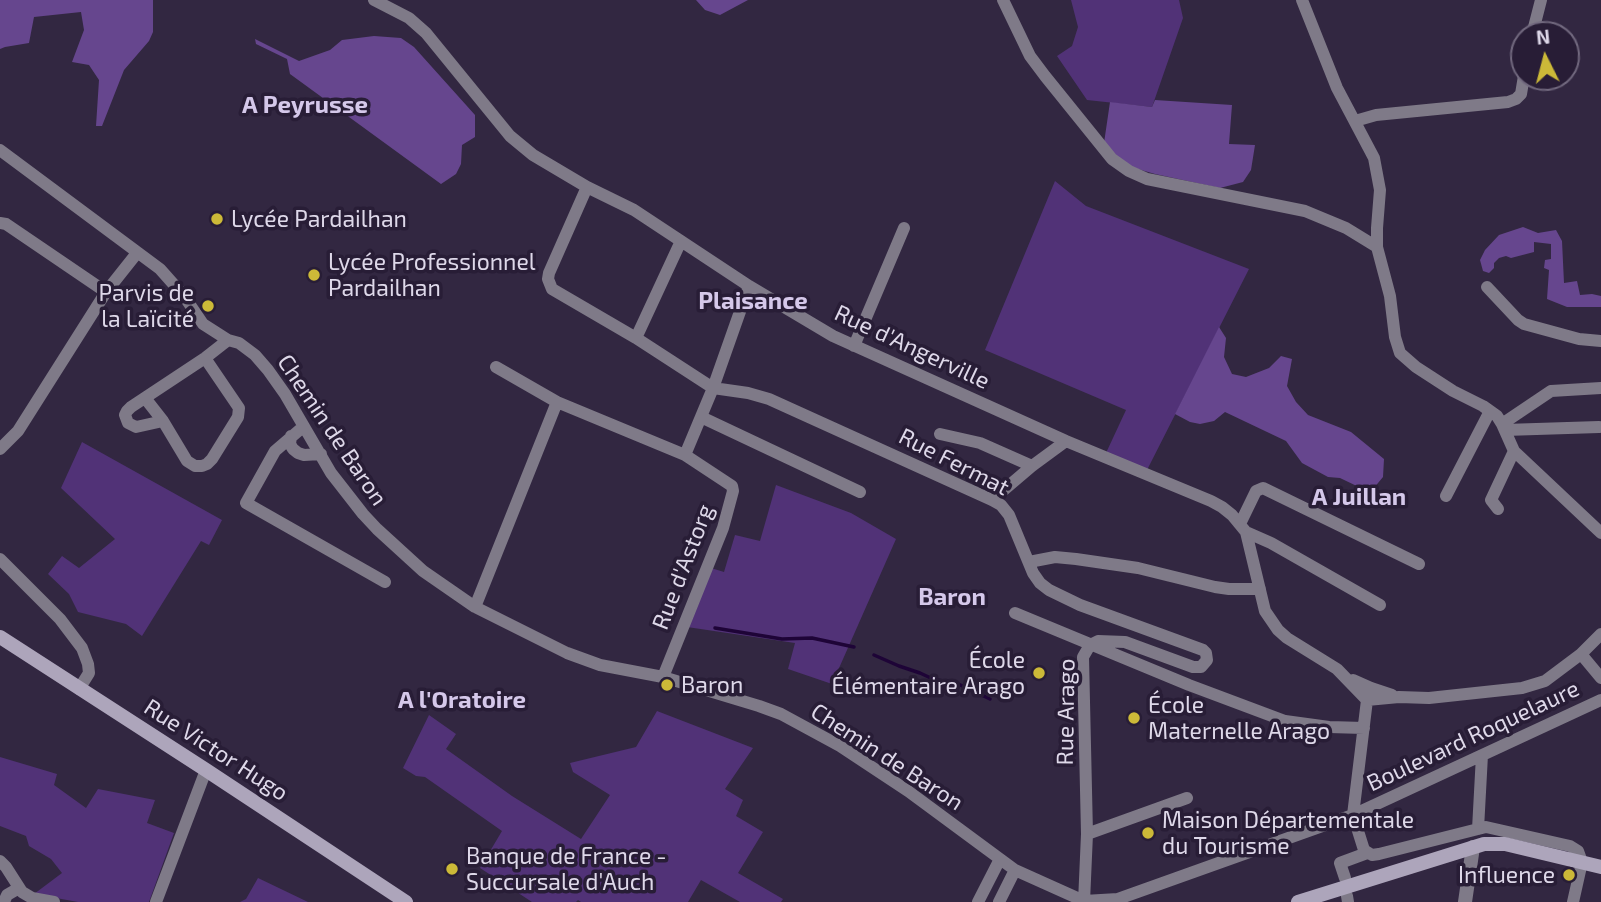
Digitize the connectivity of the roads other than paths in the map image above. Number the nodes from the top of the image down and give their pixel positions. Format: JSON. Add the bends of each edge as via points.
{"nodes":[{"id":1,"x":374,"y":0,"type":"edge"},
{"id":2,"x":1003,"y":0,"type":"edge"},
{"id":3,"x":1302,"y":0,"type":"edge"},
{"id":4,"x":1541,"y":0,"type":"edge"},
{"id":5,"x":1536,"y":21,"type":"edge"},
{"id":6,"x":1522,"y":91,"type":"edge"},
{"id":7,"x":1355,"y":121,"type":"junction"},
{"id":8,"x":0,"y":150,"type":"edge"},
{"id":9,"x":587,"y":187,"type":"junction"},
{"id":10,"x":0,"y":223,"type":"edge"},
{"id":11,"x":904,"y":228,"type":"dead end"},
{"id":12,"x":681,"y":241,"type":"junction"},
{"id":13,"x":1377,"y":247,"type":"junction"},
{"id":14,"x":137,"y":253,"type":"junction"},
{"id":15,"x":749,"y":286,"type":"junction"},
{"id":16,"x":1487,"y":287,"type":"dead end"},
{"id":17,"x":106,"y":292,"type":"junction"},
{"id":18,"x":636,"y":338,"type":"junction"},
{"id":19,"x":228,"y":340,"type":"junction"},
{"id":20,"x":1601,"y":341,"type":"edge"},
{"id":21,"x":854,"y":346,"type":"junction"},
{"id":22,"x":205,"y":358,"type":"junction"},
{"id":23,"x":496,"y":367,"type":"dead end"},
{"id":24,"x":713,"y":388,"type":"junction"},
{"id":25,"x":1601,"y":388,"type":"edge"},
{"id":26,"x":145,"y":398,"type":"junction"},
{"id":27,"x":557,"y":402,"type":"junction"},
{"id":28,"x":1490,"y":411,"type":"junction"},
{"id":29,"x":701,"y":417,"type":"junction"},
{"id":30,"x":163,"y":421,"type":"junction"},
{"id":31,"x":303,"y":426,"type":"junction"},
{"id":32,"x":1504,"y":427,"type":"junction"},
{"id":33,"x":1599,"y":427,"type":"dead end"},
{"id":34,"x":940,"y":434,"type":"dead end"},
{"id":35,"x":290,"y":436,"type":"junction"},
{"id":36,"x":1066,"y":441,"type":"junction"},
{"id":37,"x":0,"y":449,"type":"edge"},
{"id":38,"x":1514,"y":451,"type":"junction"},
{"id":39,"x":321,"y":454,"type":"junction"},
{"id":40,"x":685,"y":455,"type":"junction"},
{"id":41,"x":1032,"y":466,"type":"junction"},
{"id":42,"x":860,"y":492,"type":"dead end"},
{"id":43,"x":1446,"y":496,"type":"dead end"},
{"id":44,"x":992,"y":500,"type":"junction"},
{"id":45,"x":1498,"y":509,"type":"dead end"},
{"id":46,"x":1243,"y":528,"type":"junction"},
{"id":47,"x":1601,"y":533,"type":"edge"},
{"id":48,"x":0,"y":559,"type":"edge"},
{"id":49,"x":1029,"y":562,"type":"junction"},
{"id":50,"x":1419,"y":564,"type":"dead end"},
{"id":51,"x":385,"y":582,"type":"dead end"},
{"id":52,"x":1260,"y":589,"type":"junction"},
{"id":53,"x":1380,"y":605,"type":"dead end"},
{"id":54,"x":475,"y":607,"type":"junction"},
{"id":55,"x":1015,"y":613,"type":"dead end"},
{"id":56,"x":1601,"y":634,"type":"edge"},
{"id":57,"x":0,"y":637,"type":"edge"},
{"id":58,"x":1090,"y":645,"type":"junction"},
{"id":59,"x":1581,"y":654,"type":"junction"},
{"id":60,"x":1344,"y":675,"type":"junction"},
{"id":61,"x":663,"y":677,"type":"junction"},
{"id":62,"x":1601,"y":678,"type":"edge"},
{"id":63,"x":79,"y":689,"type":"junction"},
{"id":64,"x":1399,"y":697,"type":"junction"},
{"id":65,"x":1367,"y":700,"type":"junction"},
{"id":66,"x":1601,"y":700,"type":"edge"},
{"id":67,"x":1364,"y":728,"type":"junction"},
{"id":68,"x":1482,"y":755,"type":"junction"},
{"id":69,"x":206,"y":770,"type":"junction"},
{"id":70,"x":1187,"y":798,"type":"dead end"},
{"id":71,"x":1353,"y":815,"type":"junction"},
{"id":72,"x":1478,"y":829,"type":"junction"},
{"id":73,"x":1087,"y":834,"type":"junction"},
{"id":74,"x":1473,"y":847,"type":"junction"},
{"id":75,"x":1367,"y":853,"type":"junction"},
{"id":76,"x":997,"y":857,"type":"junction"},
{"id":77,"x":0,"y":861,"type":"edge"},
{"id":78,"x":1582,"y":862,"type":"junction"},
{"id":79,"x":1601,"y":867,"type":"edge"},
{"id":80,"x":1015,"y":870,"type":"junction"},
{"id":81,"x":1345,"y":878,"type":"dead end"},
{"id":82,"x":19,"y":888,"type":"junction"},
{"id":83,"x":4,"y":902,"type":"edge"},
{"id":84,"x":54,"y":902,"type":"edge"},
{"id":85,"x":156,"y":902,"type":"edge"},
{"id":86,"x":406,"y":902,"type":"edge"},
{"id":87,"x":978,"y":902,"type":"edge"},
{"id":88,"x":999,"y":902,"type":"edge"},
{"id":89,"x":1084,"y":902,"type":"edge"},
{"id":90,"x":1298,"y":902,"type":"edge"},
{"id":91,"x":1465,"y":902,"type":"edge"},
{"id":92,"x":1573,"y":902,"type":"edge"}],
"edges":[{"from":1,"to":9,"type":"street","name":"Rue d'Angerville","via":[[409,18],[426,33],[519,144]]},
{"from":2,"to":13,"type":"street","via":[[1030,56],[1112,159],[1129,171],[1305,211]]},
{"from":3,"to":7,"type":"street"},
{"from":4,"to":5,"type":"street"},
{"from":6,"to":7,"type":"street","via":[[1508,102]]},
{"from":7,"to":13,"type":"street","via":[[1378,175]]},
{"from":8,"to":14,"type":"street","name":"Chemin de Baron"},
{"from":9,"to":12,"type":"street","name":"Rue d'Angerville"},
{"from":9,"to":18,"type":"street","via":[[549,273],[549,285]]},
{"from":10,"to":17,"type":"street"},
{"from":11,"to":21,"type":"street"},
{"from":12,"to":15,"type":"street","name":"Rue d'Angerville"},
{"from":12,"to":18,"type":"street"},
{"from":13,"to":28,"type":"street","via":[[1400,353]]},
{"from":14,"to":17,"type":"street"},
{"from":14,"to":19,"type":"street","name":"Chemin de Baron","via":[[171,280],[203,324]]},
{"from":15,"to":21,"type":"street","name":"Rue d'Angerville"},
{"from":15,"to":24,"type":"street"},
{"from":16,"to":20,"type":"street","via":[[1524,324]]},
{"from":17,"to":37,"type":"street","via":[[32,412]]},
{"from":18,"to":24,"type":"street"},
{"from":19,"to":22,"type":"street"},
{"from":19,"to":31,"type":"street","name":"Chemin de Baron","via":[[239,343],[262,363]]},
{"from":21,"to":36,"type":"street","name":"Rue d'Angerville"},
{"from":22,"to":26,"type":"street"},
{"from":22,"to":30,"type":"street","via":[[239,408],[212,459],[202,466],[190,464]]},
{"from":23,"to":27,"type":"street"},
{"from":24,"to":29,"type":"street"},
{"from":24,"to":44,"type":"street","name":"Rue Fermat","via":[[769,399]]},
{"from":25,"to":32,"type":"street","via":[[1551,391]]},
{"from":26,"to":30,"type":"street"},
{"from":26,"to":30,"type":"street","via":[[127,411],[128,423],[136,427]]},
{"from":27,"to":40,"type":"street"},
{"from":27,"to":54,"type":"street"},
{"from":28,"to":32,"type":"street"},
{"from":28,"to":43,"type":"street"},
{"from":29,"to":40,"type":"street"},
{"from":29,"to":42,"type":"street"},
{"from":31,"to":35,"type":"street"},
{"from":31,"to":39,"type":"street","name":"Chemin de Baron"},
{"from":32,"to":33,"type":"street"},
{"from":32,"to":38,"type":"street"},
{"from":34,"to":41,"type":"street","via":[[980,443]]},
{"from":35,"to":39,"type":"street","via":[[298,453]]},
{"from":35,"to":51,"type":"street","via":[[275,451],[246,503]]},
{"from":36,"to":41,"type":"street"},
{"from":36,"to":46,"type":"street","name":"Rue d'Angerville","via":[[1211,501]]},
{"from":38,"to":45,"type":"street","via":[[1491,500]]},
{"from":38,"to":47,"type":"street"},
{"from":39,"to":54,"type":"street","name":"Chemin de Baron","via":[[377,529],[423,571]]},
{"from":40,"to":61,"type":"street","name":"Rue d'Astorg","via":[[730,483],[733,491],[723,528]]},
{"from":41,"to":44,"type":"street"},
{"from":44,"to":49,"type":"street","name":"Rue Fermat","via":[[1009,515]]},
{"from":46,"to":50,"type":"street","via":[[1256,491],[1263,488]]},
{"from":46,"to":52,"type":"street"},
{"from":46,"to":53,"type":"street","name":"Rue d'Angerville"},
{"from":48,"to":63,"type":"street","via":[[82,648],[89,673]]},
{"from":49,"to":52,"type":"street","via":[[1076,559],[1215,587]]},
{"from":49,"to":58,"type":"street","name":"Rue Fermat","via":[[1049,590],[1203,650],[1207,660],[1201,667],[1193,667],[1125,642]]},
{"from":52,"to":60,"type":"street","via":[[1265,611],[1278,630]]},
{"from":54,"to":61,"type":"street","name":"Chemin de Baron","via":[[567,653],[600,665]]},
{"from":55,"to":58,"type":"street"},
{"from":56,"to":59,"type":"street"},
{"from":57,"to":63,"type":"main road","name":"Rue Victor Hugo"},
{"from":58,"to":67,"type":"street","name":"Rue Arago","via":[[1285,721]]},
{"from":58,"to":73,"type":"street","name":"Rue Arago","via":[[1083,657]]},
{"from":59,"to":62,"type":"street"},
{"from":59,"to":64,"type":"street","via":[[1545,681],[1522,688]]},
{"from":60,"to":64,"type":"street"},
{"from":60,"to":65,"type":"street"},
{"from":61,"to":76,"type":"street","name":"Chemin de Baron","via":[[781,714],[908,791]]},
{"from":63,"to":69,"type":"main road","name":"Rue Victor Hugo"},
{"from":64,"to":65,"type":"street"},
{"from":65,"to":67,"type":"street"},
{"from":66,"to":68,"type":"street","name":"Boulevard Roquelaure"},
{"from":67,"to":71,"type":"street"},
{"from":68,"to":71,"type":"street","name":"Boulevard Roquelaure"},
{"from":68,"to":72,"type":"street"},
{"from":69,"to":85,"type":"street"},
{"from":69,"to":86,"type":"main road","name":"Rue Victor Hugo"},
{"from":70,"to":73,"type":"street"},
{"from":71,"to":75,"type":"street"},
{"from":71,"to":89,"type":"street","name":"Boulevard Roquelaure","via":[[1118,900]]},
{"from":72,"to":75,"type":"street","via":[[1379,854]]},
{"from":72,"to":78,"type":"street","via":[[1494,828],[1570,846]]},
{"from":73,"to":89,"type":"street","name":"Rue Arago"},
{"from":74,"to":78,"type":"main road","via":[[1506,844]]},
{"from":74,"to":90,"type":"main road"},
{"from":74,"to":91,"type":"street"},
{"from":75,"to":81,"type":"street","via":[[1340,863]]},
{"from":76,"to":80,"type":"street","name":"Chemin de Baron"},
{"from":76,"to":87,"type":"street"},
{"from":77,"to":82,"type":"street"},
{"from":78,"to":79,"type":"main road"},
{"from":78,"to":92,"type":"street"},
{"from":80,"to":88,"type":"street"},
{"from":80,"to":89,"type":"street","name":"Chemin de Baron"},
{"from":82,"to":83,"type":"street"},
{"from":82,"to":84,"type":"street","via":[[32,898]]}]}
